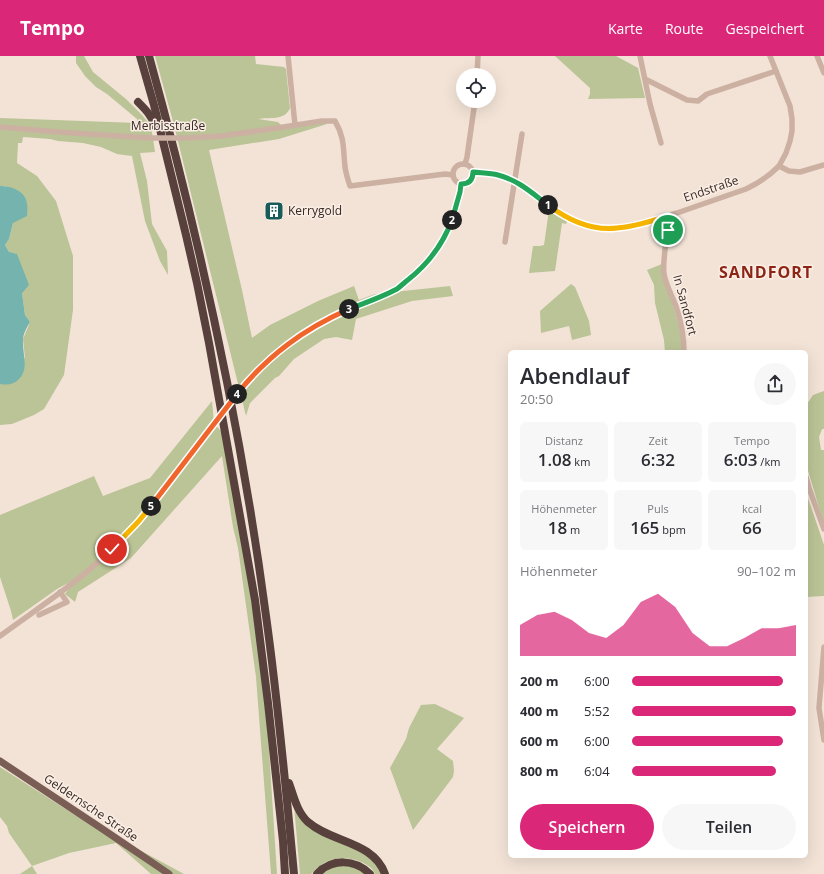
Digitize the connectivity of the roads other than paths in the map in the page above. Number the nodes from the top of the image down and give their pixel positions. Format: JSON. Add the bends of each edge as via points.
{"nodes":[{"id":1,"x":140,"y":56,"type":"edge"},
{"id":2,"x":149,"y":56,"type":"edge"},
{"id":3,"x":288,"y":56,"type":"edge"},
{"id":4,"x":478,"y":56,"type":"edge"},
{"id":5,"x":640,"y":56,"type":"edge"},
{"id":6,"x":770,"y":56,"type":"edge"},
{"id":7,"x":817,"y":56,"type":"edge"},
{"id":8,"x":477,"y":68,"type":"edge"},
{"id":9,"x":776,"y":70,"type":"junction"},
{"id":10,"x":824,"y":73,"type":"edge"},
{"id":11,"x":645,"y":79,"type":"junction"},
{"id":12,"x":138,"y":102,"type":"dead end"},
{"id":13,"x":474,"y":108,"type":"edge"},
{"id":14,"x":295,"y":125,"type":"junction"},
{"id":15,"x":0,"y":127,"type":"edge"},
{"id":16,"x":522,"y":134,"type":"dead end"},
{"id":17,"x":661,"y":143,"type":"dead end"},
{"id":18,"x":465,"y":164,"type":"junction"},
{"id":19,"x":824,"y":165,"type":"edge"},
{"id":20,"x":169,"y":166,"type":"junction"},
{"id":21,"x":779,"y":166,"type":"junction"},
{"id":22,"x":473,"y":172,"type":"junction"},
{"id":23,"x":453,"y":175,"type":"junction"},
{"id":24,"x":515,"y":181,"type":"junction"},
{"id":25,"x":461,"y":184,"type":"junction"},
{"id":26,"x":668,"y":216,"type":"junction"},
{"id":27,"x":505,"y":242,"type":"dead end"},
{"id":28,"x":684,"y":350,"type":"edge"},
{"id":29,"x":808,"y":484,"type":"edge"},
{"id":30,"x":824,"y":529,"type":"edge"},
{"id":31,"x":60,"y":592,"type":"junction"},
{"id":32,"x":39,"y":616,"type":"dead end"},
{"id":33,"x":0,"y":636,"type":"edge"},
{"id":34,"x":824,"y":647,"type":"edge"},
{"id":35,"x":824,"y":653,"type":"edge"},
{"id":36,"x":824,"y":740,"type":"edge"},
{"id":37,"x":0,"y":761,"type":"edge"},
{"id":38,"x":285,"y":768,"type":"junction"},
{"id":39,"x":169,"y":874,"type":"edge"},
{"id":40,"x":285,"y":874,"type":"edge"},
{"id":41,"x":294,"y":874,"type":"edge"},
{"id":42,"x":317,"y":874,"type":"edge"},
{"id":43,"x":370,"y":874,"type":"edge"},
{"id":44,"x":385,"y":874,"type":"edge"}],
"edges":[{"from":1,"to":20,"type":"highway"},
{"from":2,"to":38,"type":"highway","via":[[186,194],[236,427],[266,614]]},
{"from":3,"to":14,"type":"street"},
{"from":4,"to":8,"type":"street"},
{"from":5,"to":11,"type":"street"},
{"from":6,"to":9,"type":"street"},
{"from":7,"to":10,"type":"street"},
{"from":9,"to":11,"type":"street","via":[[707,94],[698,101],[687,100]]},
{"from":9,"to":21,"type":"street","via":[[790,106],[792,119],[790,142]]},
{"from":11,"to":17,"type":"street"},
{"from":12,"to":20,"type":"highway","via":[[153,120]]},
{"from":13,"to":18,"type":"street"},
{"from":14,"to":15,"type":"street","name":"Merbisstraße","bridge":true,"via":[[221,136],[187,138],[150,138]]},
{"from":14,"to":23,"type":"street","name":"Merbisstraße","via":[[335,121],[342,136],[350,186]]},
{"from":16,"to":24,"type":"street"},
{"from":18,"to":22,"type":"street"},
{"from":18,"to":23,"type":"street","via":[[459,165]]},
{"from":19,"to":21,"type":"street","via":[[800,172],[789,171]]},
{"from":20,"to":40,"type":"highway","via":[[209,343],[255,600]]},
{"from":21,"to":26,"type":"street","name":"Endstraße","via":[[760,182],[746,189]]},
{"from":22,"to":24,"type":"street","name":"Endstraße","via":[[498,175]]},
{"from":22,"to":25,"type":"street","via":[[471,180]]},
{"from":23,"to":25,"type":"street"},
{"from":24,"to":26,"type":"street","name":"Endstraße","via":[[558,212],[585,225],[617,229]]},
{"from":24,"to":27,"type":"street"},
{"from":25,"to":31,"type":"street","bridge":true,"via":[[448,229],[439,247],[427,262],[398,288],[314,327],[266,363],[241,389],[138,522],[95,565]]},
{"from":26,"to":28,"type":"street","name":"In Sandfort","via":[[664,274],[680,323]]},
{"from":29,"to":30,"type":"street"},
{"from":31,"to":32,"type":"street","via":[[67,602]]},
{"from":31,"to":33,"type":"street"},
{"from":34,"to":35,"type":"street"},
{"from":35,"to":36,"type":"street","via":[[819,708]]},
{"from":37,"to":39,"type":"main road","name":"Geldernsche Straße"},
{"from":38,"to":41,"type":"highway"},
{"from":38,"to":44,"type":"highway","via":[[297,807],[308,822],[319,830],[372,854]]},
{"from":42,"to":43,"type":"highway","via":[[326,866],[342,862],[352,863]]}]}
